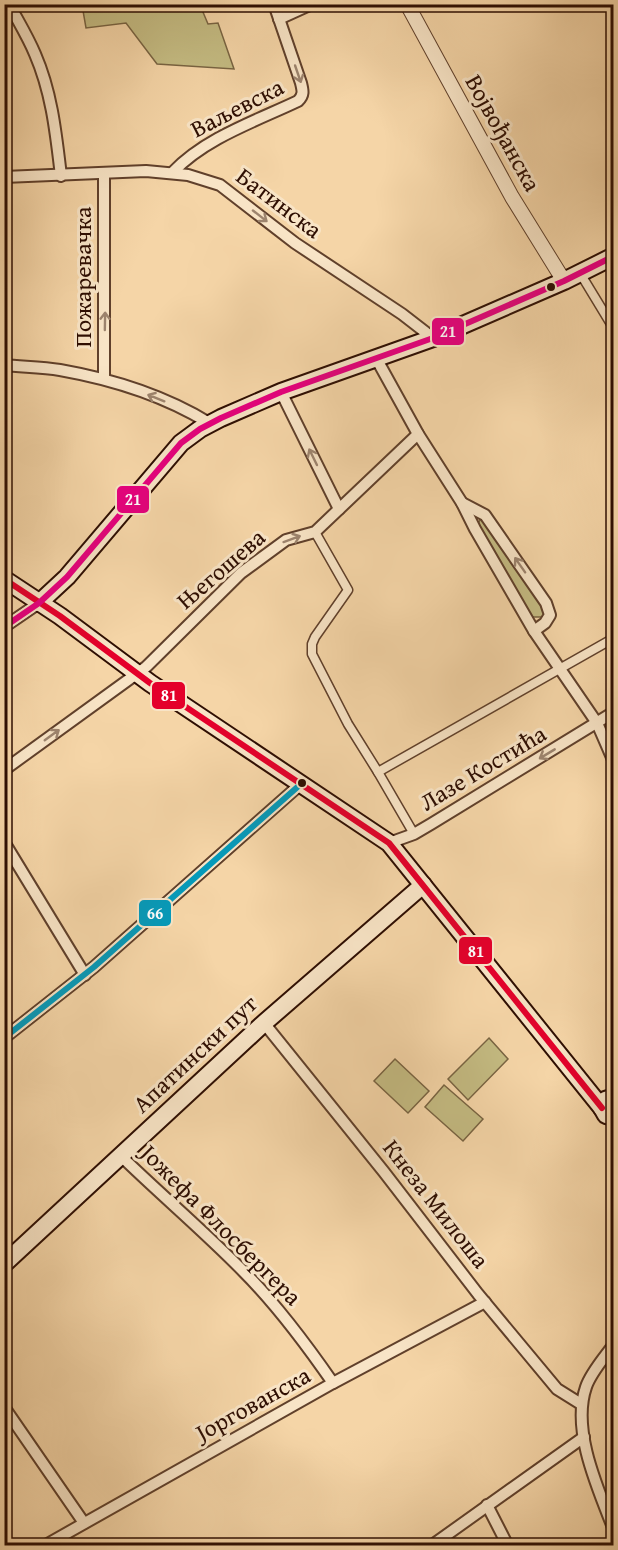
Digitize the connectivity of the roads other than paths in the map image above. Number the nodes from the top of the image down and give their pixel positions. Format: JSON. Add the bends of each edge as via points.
{"nodes":[{"id":1,"x":9,"y":4,"type":"edge"},
{"id":2,"x":274,"y":4,"type":"edge"},
{"id":3,"x":312,"y":4,"type":"edge"},
{"id":4,"x":407,"y":4,"type":"edge"},
{"id":5,"x":279,"y":19,"type":"junction"},
{"id":6,"x":172,"y":172,"type":"junction"},
{"id":7,"x":104,"y":174,"type":"junction"},
{"id":8,"x":61,"y":176,"type":"junction"},
{"id":9,"x":4,"y":177,"type":"edge"},
{"id":10,"x":614,"y":256,"type":"edge"},
{"id":11,"x":580,"y":273,"type":"junction"},
{"id":12,"x":564,"y":281,"type":"junction"},
{"id":13,"x":614,"y":329,"type":"edge"},
{"id":14,"x":433,"y":338,"type":"junction"},
{"id":15,"x":376,"y":358,"type":"junction"},
{"id":16,"x":4,"y":365,"type":"edge"},
{"id":17,"x":104,"y":379,"type":"junction"},
{"id":18,"x":281,"y":392,"type":"junction"},
{"id":19,"x":209,"y":423,"type":"junction"},
{"id":20,"x":418,"y":434,"type":"junction"},
{"id":21,"x":462,"y":503,"type":"junction"},
{"id":22,"x":339,"y":509,"type":"junction"},
{"id":23,"x":315,"y":532,"type":"junction"},
{"id":24,"x":4,"y":579,"type":"edge"},
{"id":25,"x":39,"y":603,"type":"junction"},
{"id":26,"x":4,"y":627,"type":"edge"},
{"id":27,"x":534,"y":631,"type":"junction"},
{"id":28,"x":614,"y":638,"type":"edge"},
{"id":29,"x":558,"y":668,"type":"junction"},
{"id":30,"x":138,"y":674,"type":"junction"},
{"id":31,"x":614,"y":712,"type":"edge"},
{"id":32,"x":597,"y":723,"type":"junction"},
{"id":33,"x":614,"y":762,"type":"edge"},
{"id":34,"x":4,"y":770,"type":"edge"},
{"id":35,"x":378,"y":772,"type":"junction"},
{"id":36,"x":302,"y":783,"type":"junction"},
{"id":37,"x":414,"y":834,"type":"junction"},
{"id":38,"x":4,"y":842,"type":"edge"},
{"id":39,"x":389,"y":843,"type":"junction"},
{"id":40,"x":423,"y":885,"type":"junction"},
{"id":41,"x":84,"y":975,"type":"junction"},
{"id":42,"x":264,"y":1023,"type":"junction"},
{"id":43,"x":4,"y":1038,"type":"edge"},
{"id":44,"x":610,"y":1110,"type":"edge"},
{"id":45,"x":121,"y":1156,"type":"junction"},
{"id":46,"x":4,"y":1264,"type":"edge"},
{"id":47,"x":485,"y":1302,"type":"junction"},
{"id":48,"x":614,"y":1344,"type":"edge"},
{"id":49,"x":333,"y":1383,"type":"junction"},
{"id":50,"x":581,"y":1404,"type":"junction"},
{"id":51,"x":4,"y":1407,"type":"edge"},
{"id":52,"x":584,"y":1437,"type":"junction"},
{"id":53,"x":487,"y":1505,"type":"junction"},
{"id":54,"x":84,"y":1523,"type":"junction"},
{"id":55,"x":614,"y":1530,"type":"edge"},
{"id":56,"x":44,"y":1545,"type":"edge"},
{"id":57,"x":431,"y":1545,"type":"edge"},
{"id":58,"x":508,"y":1545,"type":"edge"}],
"edges":[{"from":1,"to":8,"type":"street","via":[[45,81],[55,122]]},
{"from":2,"to":5,"type":"street","name":"Ваљевска"},
{"from":3,"to":5,"type":"street"},
{"from":4,"to":12,"type":"street","name":"Војвођанска","via":[[512,197]]},
{"from":5,"to":6,"type":"street","name":"Ваљевска","one_way":true,"via":[[301,83],[302,97],[206,146]]},
{"from":6,"to":7,"type":"street","name":"Батинска"},
{"from":6,"to":14,"type":"street","name":"Батинска","one_way":true,"via":[[220,184],[294,243]]},
{"from":7,"to":8,"type":"street","name":"Батинска"},
{"from":17,"to":7,"type":"street","name":"Пожаревачка","one_way":true},
{"from":8,"to":9,"type":"street","name":"Батинска"},
{"from":10,"to":11,"type":"main road"},
{"from":11,"to":12,"type":"main road"},
{"from":11,"to":13,"type":"street"},
{"from":12,"to":14,"type":"main road"},
{"from":14,"to":15,"type":"main road"},
{"from":15,"to":18,"type":"main road"},
{"from":15,"to":20,"type":"street"},
{"from":16,"to":17,"type":"street"},
{"from":19,"to":17,"type":"street","one_way":true,"via":[[192,412]]},
{"from":18,"to":19,"type":"main road"},
{"from":22,"to":18,"type":"street","one_way":true},
{"from":19,"to":25,"type":"main road","via":[[181,443],[67,577]]},
{"from":20,"to":21,"type":"street"},
{"from":20,"to":22,"type":"street","name":"Његошева"},
{"from":21,"to":27,"type":"street"},
{"from":27,"to":21,"type":"street","one_way":true,"via":[[550,615],[546,603],[485,515]]},
{"from":22,"to":23,"type":"street","name":"Његошева"},
{"from":30,"to":23,"type":"street","name":"Његошева","one_way":true,"via":[[241,573],[286,540]]},
{"from":23,"to":35,"type":"street","via":[[348,590],[315,637],[312,654]]},
{"from":24,"to":25,"type":"main road"},
{"from":25,"to":26,"type":"street"},
{"from":25,"to":30,"type":"main road"},
{"from":27,"to":29,"type":"street"},
{"from":28,"to":29,"type":"street"},
{"from":29,"to":32,"type":"street"},
{"from":29,"to":35,"type":"street"},
{"from":34,"to":30,"type":"street","name":"Његошева","one_way":true},
{"from":30,"to":36,"type":"main road"},
{"from":31,"to":32,"type":"street","name":"Лазе Костића"},
{"from":32,"to":33,"type":"street"},
{"from":32,"to":37,"type":"street","name":"Лазе Костића","one_way":true},
{"from":35,"to":37,"type":"street"},
{"from":36,"to":39,"type":"main road"},
{"from":36,"to":41,"type":"street"},
{"from":37,"to":39,"type":"street","name":"Лазе Костића"},
{"from":38,"to":41,"type":"street"},
{"from":39,"to":40,"type":"main road"},
{"from":40,"to":42,"type":"main road","name":"Апатински пут"},
{"from":40,"to":44,"type":"main road","via":[[567,1064],[578,1069]]},
{"from":41,"to":43,"type":"street"},
{"from":42,"to":45,"type":"main road","name":"Апатински пут"},
{"from":42,"to":47,"type":"street","name":"Кнеза Милоша"},
{"from":45,"to":46,"type":"main road","name":"Апатински пут"},
{"from":45,"to":49,"type":"street","name":"Јожефа Флосбергера","via":[[263,1292]]},
{"from":47,"to":49,"type":"street","name":"Јоргованска"},
{"from":47,"to":50,"type":"street","name":"Кнеза Милоша","via":[[557,1389]]},
{"from":48,"to":50,"type":"street","via":[[587,1384]]},
{"from":49,"to":54,"type":"street","name":"Јоргованска"},
{"from":50,"to":52,"type":"street"},
{"from":51,"to":54,"type":"street"},
{"from":52,"to":53,"type":"street"},
{"from":52,"to":55,"type":"street"},
{"from":53,"to":57,"type":"street"},
{"from":53,"to":58,"type":"street"},
{"from":54,"to":56,"type":"street","name":"Јоргованска"}]}
